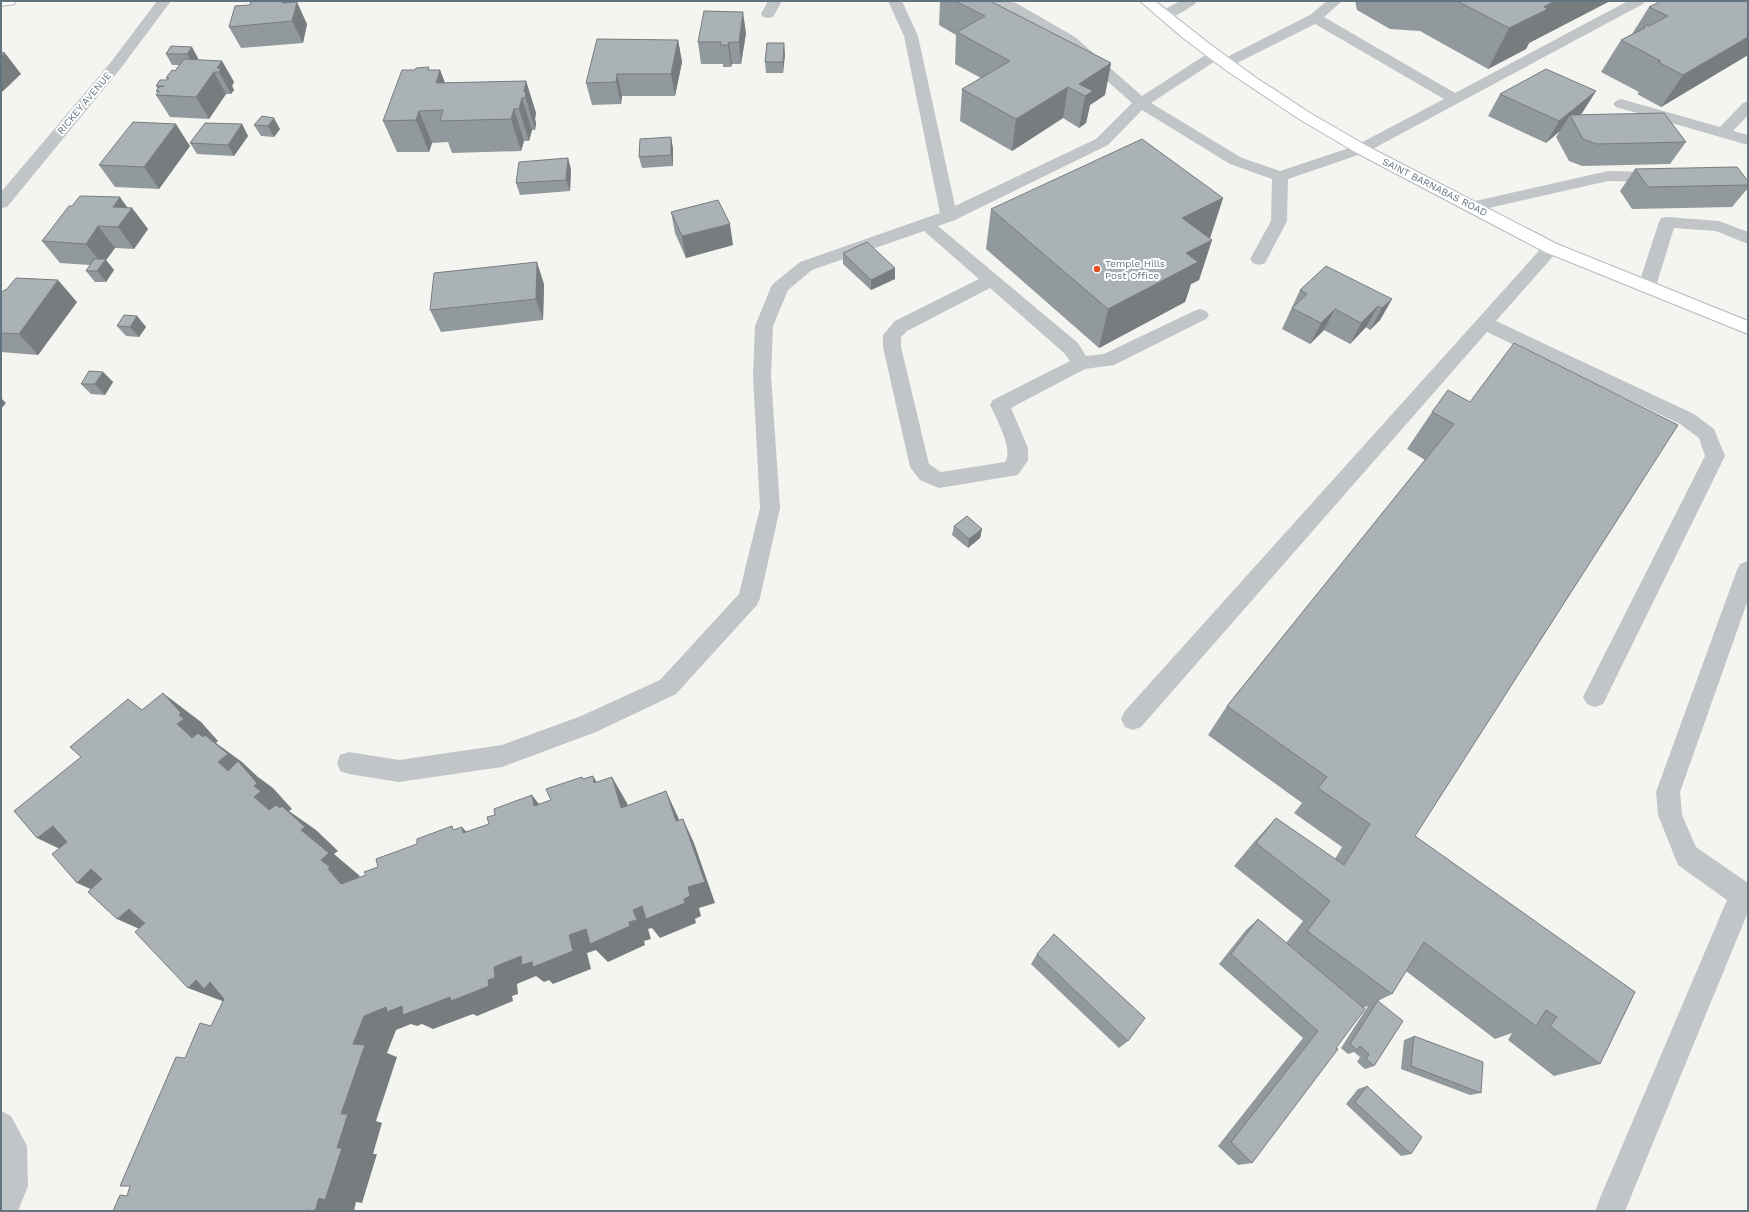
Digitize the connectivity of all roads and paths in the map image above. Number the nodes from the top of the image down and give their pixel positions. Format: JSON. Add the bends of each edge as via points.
{"nodes":[{"id":1,"x":9,"y":1,"type":"edge"},
{"id":2,"x":164,"y":1,"type":"edge"},
{"id":3,"x":775,"y":1,"type":"edge"},
{"id":4,"x":895,"y":1,"type":"edge"},
{"id":5,"x":984,"y":1,"type":"edge"},
{"id":6,"x":1147,"y":1,"type":"edge"},
{"id":7,"x":1190,"y":1,"type":"edge"},
{"id":8,"x":1335,"y":1,"type":"edge"},
{"id":9,"x":1638,"y":1,"type":"edge"},
{"id":10,"x":1,"y":2,"type":"edge"},
{"id":11,"x":768,"y":14,"type":"dead end"},
{"id":12,"x":1165,"y":15,"type":"junction"},
{"id":13,"x":1315,"y":18,"type":"junction"},
{"id":14,"x":1221,"y":59,"type":"junction"},
{"id":15,"x":1455,"y":99,"type":"junction"},
{"id":16,"x":1141,"y":103,"type":"junction"},
{"id":17,"x":1621,"y":104,"type":"dead end"},
{"id":18,"x":1748,"y":106,"type":"edge"},
{"id":19,"x":1723,"y":133,"type":"junction"},
{"id":20,"x":1748,"y":140,"type":"edge"},
{"id":21,"x":1361,"y":149,"type":"junction"},
{"id":22,"x":1280,"y":176,"type":"junction"},
{"id":23,"x":1672,"y":178,"type":"edge"},
{"id":24,"x":1,"y":202,"type":"edge"},
{"id":25,"x":1471,"y":206,"type":"junction"},
{"id":26,"x":949,"y":216,"type":"junction"},
{"id":27,"x":926,"y":224,"type":"junction"},
{"id":28,"x":1748,"y":238,"type":"edge"},
{"id":29,"x":1551,"y":248,"type":"junction"},
{"id":30,"x":1259,"y":259,"type":"dead end"},
{"id":31,"x":991,"y":280,"type":"junction"},
{"id":32,"x":1647,"y":286,"type":"junction"},
{"id":33,"x":1200,"y":315,"type":"dead end"},
{"id":34,"x":1484,"y":323,"type":"junction"},
{"id":35,"x":1748,"y":328,"type":"edge"},
{"id":36,"x":1081,"y":362,"type":"junction"},
{"id":37,"x":1748,"y":570,"type":"edge"},
{"id":38,"x":1595,"y":697,"type":"dead end"},
{"id":39,"x":1133,"y":719,"type":"dead end"},
{"id":40,"x":349,"y":762,"type":"dead end"},
{"id":41,"x":1745,"y":897,"type":"edge"},
{"id":42,"x":1,"y":1126,"type":"edge"},
{"id":43,"x":1611,"y":1209,"type":"dead end"},
{"id":44,"x":3,"y":1211,"type":"edge"}],
"edges":[{"from":1,"to":10,"type":"main road"},
{"from":2,"to":24,"type":"street","name":"RICKEY AVENUE","via":[[116,66]]},
{"from":3,"to":11,"type":"street"},
{"from":4,"to":26,"type":"street","via":[[911,36]]},
{"from":5,"to":16,"type":"street","via":[[1010,6],[1070,40]]},
{"from":6,"to":12,"type":"main road","name":"SAINT BARNABAS ROAD"},
{"from":7,"to":12,"type":"street"},
{"from":8,"to":13,"type":"street"},
{"from":9,"to":15,"type":"street"},
{"from":12,"to":14,"type":"main road","name":"SAINT BARNABAS ROAD"},
{"from":13,"to":14,"type":"street"},
{"from":13,"to":15,"type":"street"},
{"from":14,"to":16,"type":"street"},
{"from":14,"to":21,"type":"main road","name":"SAINT BARNABAS ROAD","via":[[1332,133]]},
{"from":15,"to":21,"type":"street"},
{"from":16,"to":22,"type":"street","via":[[1236,161]]},
{"from":16,"to":26,"type":"street","via":[[1102,142]]},
{"from":17,"to":19,"type":"street"},
{"from":18,"to":19,"type":"street"},
{"from":19,"to":20,"type":"street"},
{"from":21,"to":22,"type":"street"},
{"from":21,"to":25,"type":"main road","name":"SAINT BARNABAS ROAD"},
{"from":22,"to":30,"type":"street","via":[[1279,221]]},
{"from":23,"to":25,"type":"street","via":[[1608,176]]},
{"from":25,"to":29,"type":"main road","name":"SAINT BARNABAS ROAD"},
{"from":26,"to":27,"type":"street"},
{"from":27,"to":31,"type":"street"},
{"from":27,"to":40,"type":"street","via":[[806,266],[780,287],[764,326],[762,376],[770,508],[749,598],[668,687],[588,724],[502,756],[399,771]]},
{"from":28,"to":32,"type":"street","via":[[1719,226],[1667,222]]},
{"from":29,"to":32,"type":"main road","name":"SAINT BARNABAS ROAD"},
{"from":29,"to":34,"type":"street"},
{"from":31,"to":36,"type":"street","via":[[1071,348]]},
{"from":31,"to":36,"type":"street","via":[[900,326],[892,335],[892,347],[920,467],[927,474],[939,480],[1010,469],[1018,460],[1018,448],[1000,405]]},
{"from":32,"to":35,"type":"main road","name":"SAINT BARNABAS ROAD"},
{"from":33,"to":36,"type":"street","via":[[1107,360]]},
{"from":34,"to":38,"type":"street","via":[[1687,420],[1707,434],[1715,456]]},
{"from":34,"to":39,"type":"street"},
{"from":37,"to":41,"type":"street","via":[[1668,792],[1670,815],[1687,856]]},
{"from":41,"to":43,"type":"street"},
{"from":42,"to":44,"type":"street","via":[[12,1146],[13,1186]]}]}
